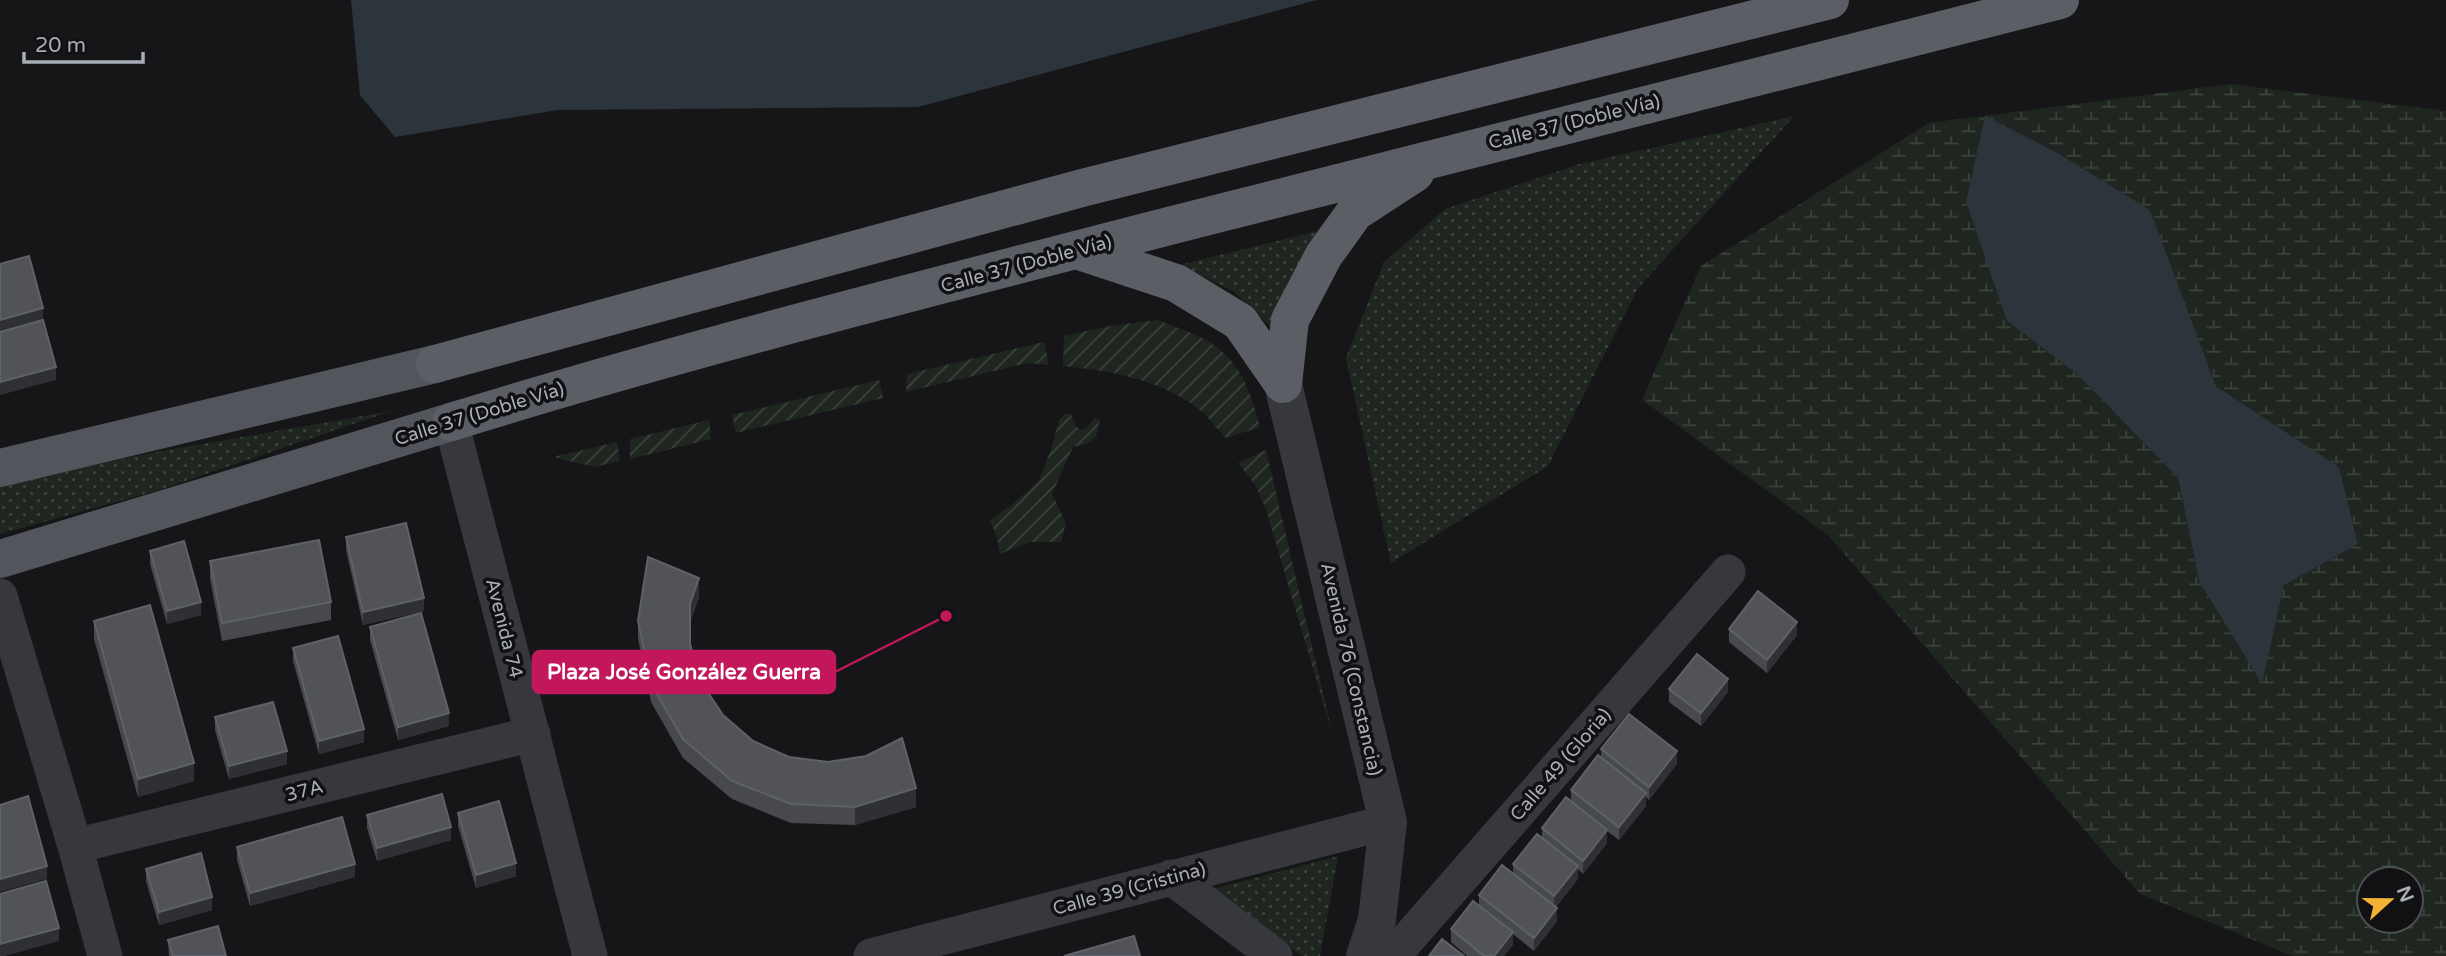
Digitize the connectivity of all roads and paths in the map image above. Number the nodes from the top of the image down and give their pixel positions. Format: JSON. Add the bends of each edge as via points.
{"nodes":[{"id":1,"x":1830,"y":0,"type":"edge"},
{"id":2,"x":2060,"y":0,"type":"edge"},
{"id":3,"x":1443,"y":155,"type":"junction"},
{"id":4,"x":1076,"y":250,"type":"junction"},
{"id":5,"x":435,"y":363,"type":"joint"},
{"id":6,"x":1283,"y":384,"type":"junction"},
{"id":7,"x":451,"y":422,"type":"junction"},
{"id":8,"x":0,"y":468,"type":"edge"},
{"id":9,"x":0,"y":559,"type":"edge"},
{"id":10,"x":1728,"y":572,"type":"dead end"},
{"id":11,"x":0,"y":596,"type":"edge"},
{"id":12,"x":533,"y":734,"type":"junction"},
{"id":13,"x":1388,"y":822,"type":"junction"},
{"id":14,"x":75,"y":846,"type":"junction"},
{"id":15,"x":1171,"y":877,"type":"junction"},
{"id":16,"x":105,"y":956,"type":"edge"},
{"id":17,"x":590,"y":956,"type":"edge"},
{"id":18,"x":871,"y":956,"type":"edge"},
{"id":19,"x":1275,"y":956,"type":"edge"},
{"id":20,"x":1364,"y":956,"type":"edge"},
{"id":21,"x":1393,"y":956,"type":"edge"}],
"edges":[{"from":1,"to":5,"type":"highway","via":[[1082,188]]},
{"from":2,"to":3,"type":"highway","name":"Calle 37 (Doble Vía)"},
{"from":3,"to":4,"type":"highway","name":"Calle 37 (Doble Vía)"},
{"from":3,"to":6,"type":"highway","via":[[1355,212],[1324,255],[1290,320]]},
{"from":4,"to":6,"type":"highway","via":[[1176,283],[1240,323]]},
{"from":4,"to":7,"type":"highway","name":"Calle 37 (Doble Vía)","via":[[577,383]]},
{"from":5,"to":8,"type":"main road"},
{"from":6,"to":13,"type":"street","name":"Avenida 76 (Constancia)"},
{"from":7,"to":9,"type":"main road","name":"Calle 37 (Doble Vía)"},
{"from":7,"to":12,"type":"street","name":"Avenida 74"},
{"from":10,"to":21,"type":"street","name":"Calle 49 (Gloria)"},
{"from":11,"to":14,"type":"street"},
{"from":12,"to":14,"type":"street","name":"37A"},
{"from":12,"to":17,"type":"street","name":"Avenida 74"},
{"from":13,"to":15,"type":"street","name":"Calle 39 (Cristina)"},
{"from":13,"to":20,"type":"street","name":"Avenida 76 (Constancia)","via":[[1377,920]]},
{"from":14,"to":16,"type":"street"},
{"from":15,"to":18,"type":"street","name":"Calle 39 (Cristina)"},
{"from":15,"to":19,"type":"street"}]}
